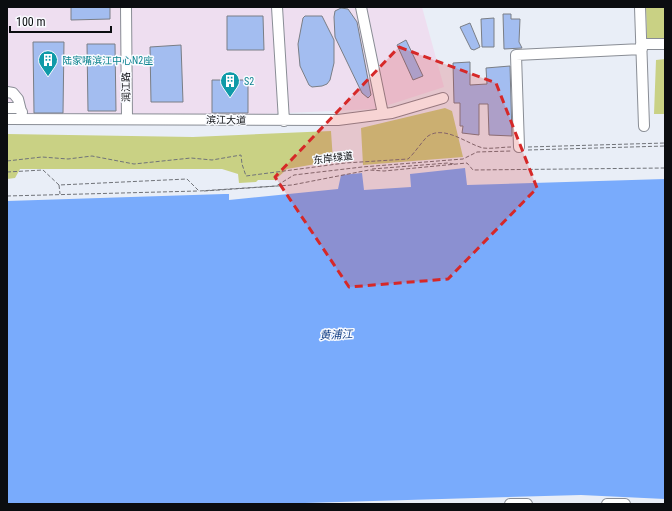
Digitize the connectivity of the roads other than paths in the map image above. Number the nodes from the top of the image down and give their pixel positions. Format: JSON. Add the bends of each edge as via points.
{"nodes":[{"id":1,"x":126,"y":7,"type":"edge"},
{"id":2,"x":277,"y":7,"type":"edge"},
{"id":3,"x":361,"y":7,"type":"edge"},
{"id":4,"x":640,"y":7,"type":"edge"},
{"id":5,"x":665,"y":44,"type":"edge"},
{"id":6,"x":642,"y":47,"type":"junction"},
{"id":7,"x":7,"y":92,"type":"edge"},
{"id":8,"x":443,"y":98,"type":"dead end"},
{"id":9,"x":7,"y":108,"type":"edge"},
{"id":10,"x":383,"y":114,"type":"junction"},
{"id":11,"x":23,"y":115,"type":"junction"},
{"id":12,"x":7,"y":119,"type":"edge"},
{"id":13,"x":127,"y":119,"type":"junction"},
{"id":14,"x":284,"y":121,"type":"junction"},
{"id":15,"x":644,"y":126,"type":"dead end"},
{"id":16,"x":519,"y":147,"type":"road end"},
{"id":17,"x":622,"y":503,"type":"edge"},
{"id":18,"x":510,"y":504,"type":"edge"},
{"id":19,"x":527,"y":504,"type":"edge"},
{"id":20,"x":607,"y":504,"type":"edge"}],
"edges":[{"from":1,"to":13,"type":"street","name":"润江路"},
{"from":2,"to":14,"type":"street"},
{"from":3,"to":10,"type":"street"},
{"from":4,"to":6,"type":"street"},
{"from":5,"to":6,"type":"street"},
{"from":6,"to":15,"type":"street"},
{"from":6,"to":16,"type":"street","via":[[516,55]]},
{"from":7,"to":11,"type":"street","via":[[13,93],[18,99]]},
{"from":8,"to":10,"type":"street","name":"滨江大道"},
{"from":9,"to":11,"type":"street","via":[[19,108]]},
{"from":10,"to":14,"type":"street","name":"滨江大道","via":[[338,120]]},
{"from":11,"to":12,"type":"street","name":"滨江大道"},
{"from":11,"to":13,"type":"street","name":"滨江大道"},
{"from":13,"to":14,"type":"street","name":"滨江大道"},
{"from":17,"to":20,"type":"street"},
{"from":18,"to":19,"type":"street"}]}
